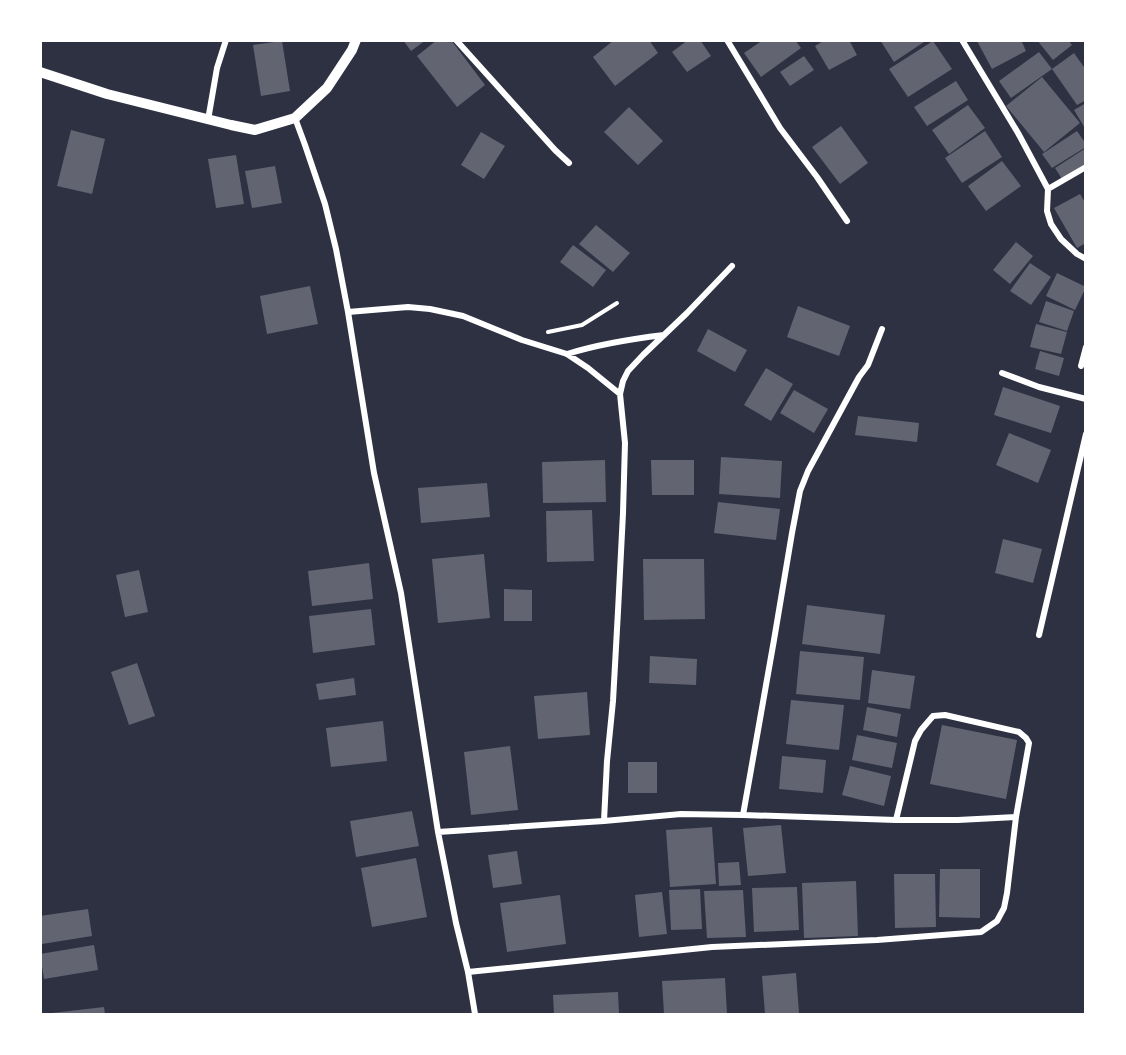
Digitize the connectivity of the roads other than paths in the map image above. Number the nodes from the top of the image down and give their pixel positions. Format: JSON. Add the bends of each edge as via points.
{"nodes":[{"id":1,"x":226,"y":40,"type":"edge"},
{"id":2,"x":356,"y":40,"type":"edge"},
{"id":3,"x":456,"y":40,"type":"edge"},
{"id":4,"x":727,"y":40,"type":"edge"},
{"id":5,"x":962,"y":40,"type":"edge"},
{"id":6,"x":40,"y":72,"type":"edge"},
{"id":7,"x":295,"y":118,"type":"junction"},
{"id":8,"x":208,"y":120,"type":"junction"},
{"id":9,"x":569,"y":163,"type":"dead end"},
{"id":10,"x":1086,"y":167,"type":"edge"},
{"id":11,"x":1048,"y":189,"type":"junction"},
{"id":12,"x":847,"y":221,"type":"dead end"},
{"id":13,"x":1086,"y":259,"type":"edge"},
{"id":14,"x":732,"y":266,"type":"dead end"},
{"id":15,"x":348,"y":312,"type":"junction"},
{"id":16,"x":882,"y":329,"type":"dead end"},
{"id":17,"x":664,"y":334,"type":"junction"},
{"id":18,"x":1086,"y":347,"type":"edge"},
{"id":19,"x":567,"y":354,"type":"junction"},
{"id":20,"x":1081,"y":366,"type":"dead end"},
{"id":21,"x":1002,"y":374,"type":"dead end"},
{"id":22,"x":620,"y":394,"type":"junction"},
{"id":23,"x":1086,"y":399,"type":"edge"},
{"id":24,"x":1086,"y":434,"type":"edge"},
{"id":25,"x":1039,"y":635,"type":"dead end"},
{"id":26,"x":743,"y":815,"type":"junction"},
{"id":27,"x":1016,"y":817,"type":"junction"},
{"id":28,"x":896,"y":820,"type":"junction"},
{"id":29,"x":604,"y":821,"type":"junction"},
{"id":30,"x":438,"y":832,"type":"junction"},
{"id":31,"x":468,"y":972,"type":"junction"},
{"id":32,"x":475,"y":1014,"type":"edge"}],
"edges":[{"from":1,"to":8,"type":"street"},
{"from":2,"to":7,"type":"street","via":[[327,88]]},
{"from":3,"to":9,"type":"street"},
{"from":4,"to":12,"type":"street","via":[[780,128]]},
{"from":5,"to":11,"type":"street"},
{"from":6,"to":8,"type":"street"},
{"from":7,"to":8,"type":"street","via":[[255,130]]},
{"from":7,"to":15,"type":"street","via":[[324,204]]},
{"from":10,"to":11,"type":"street"},
{"from":11,"to":13,"type":"street","via":[[1051,224],[1061,239]]},
{"from":14,"to":17,"type":"street"},
{"from":15,"to":19,"type":"street","via":[[430,309],[463,316]]},
{"from":15,"to":30,"type":"street","via":[[374,473],[400,593]]},
{"from":16,"to":26,"type":"street","via":[[868,365],[800,491]]},
{"from":17,"to":19,"type":"street","via":[[605,343]]},
{"from":17,"to":22,"type":"street","via":[[628,371]]},
{"from":18,"to":20,"type":"street"},
{"from":19,"to":22,"type":"street"},
{"from":21,"to":23,"type":"street"},
{"from":22,"to":29,"type":"street","via":[[625,443],[623,501]]},
{"from":24,"to":25,"type":"street"},
{"from":26,"to":28,"type":"street"},
{"from":26,"to":29,"type":"street","via":[[681,814]]},
{"from":27,"to":28,"type":"street"},
{"from":27,"to":28,"type":"street","via":[[1029,743],[1026,738],[1019,732],[945,715],[933,716],[915,741]]},
{"from":27,"to":31,"type":"street","via":[[1004,908],[998,921],[981,932],[712,947]]},
{"from":29,"to":30,"type":"street"},
{"from":30,"to":31,"type":"street"},
{"from":31,"to":32,"type":"street"}]}
